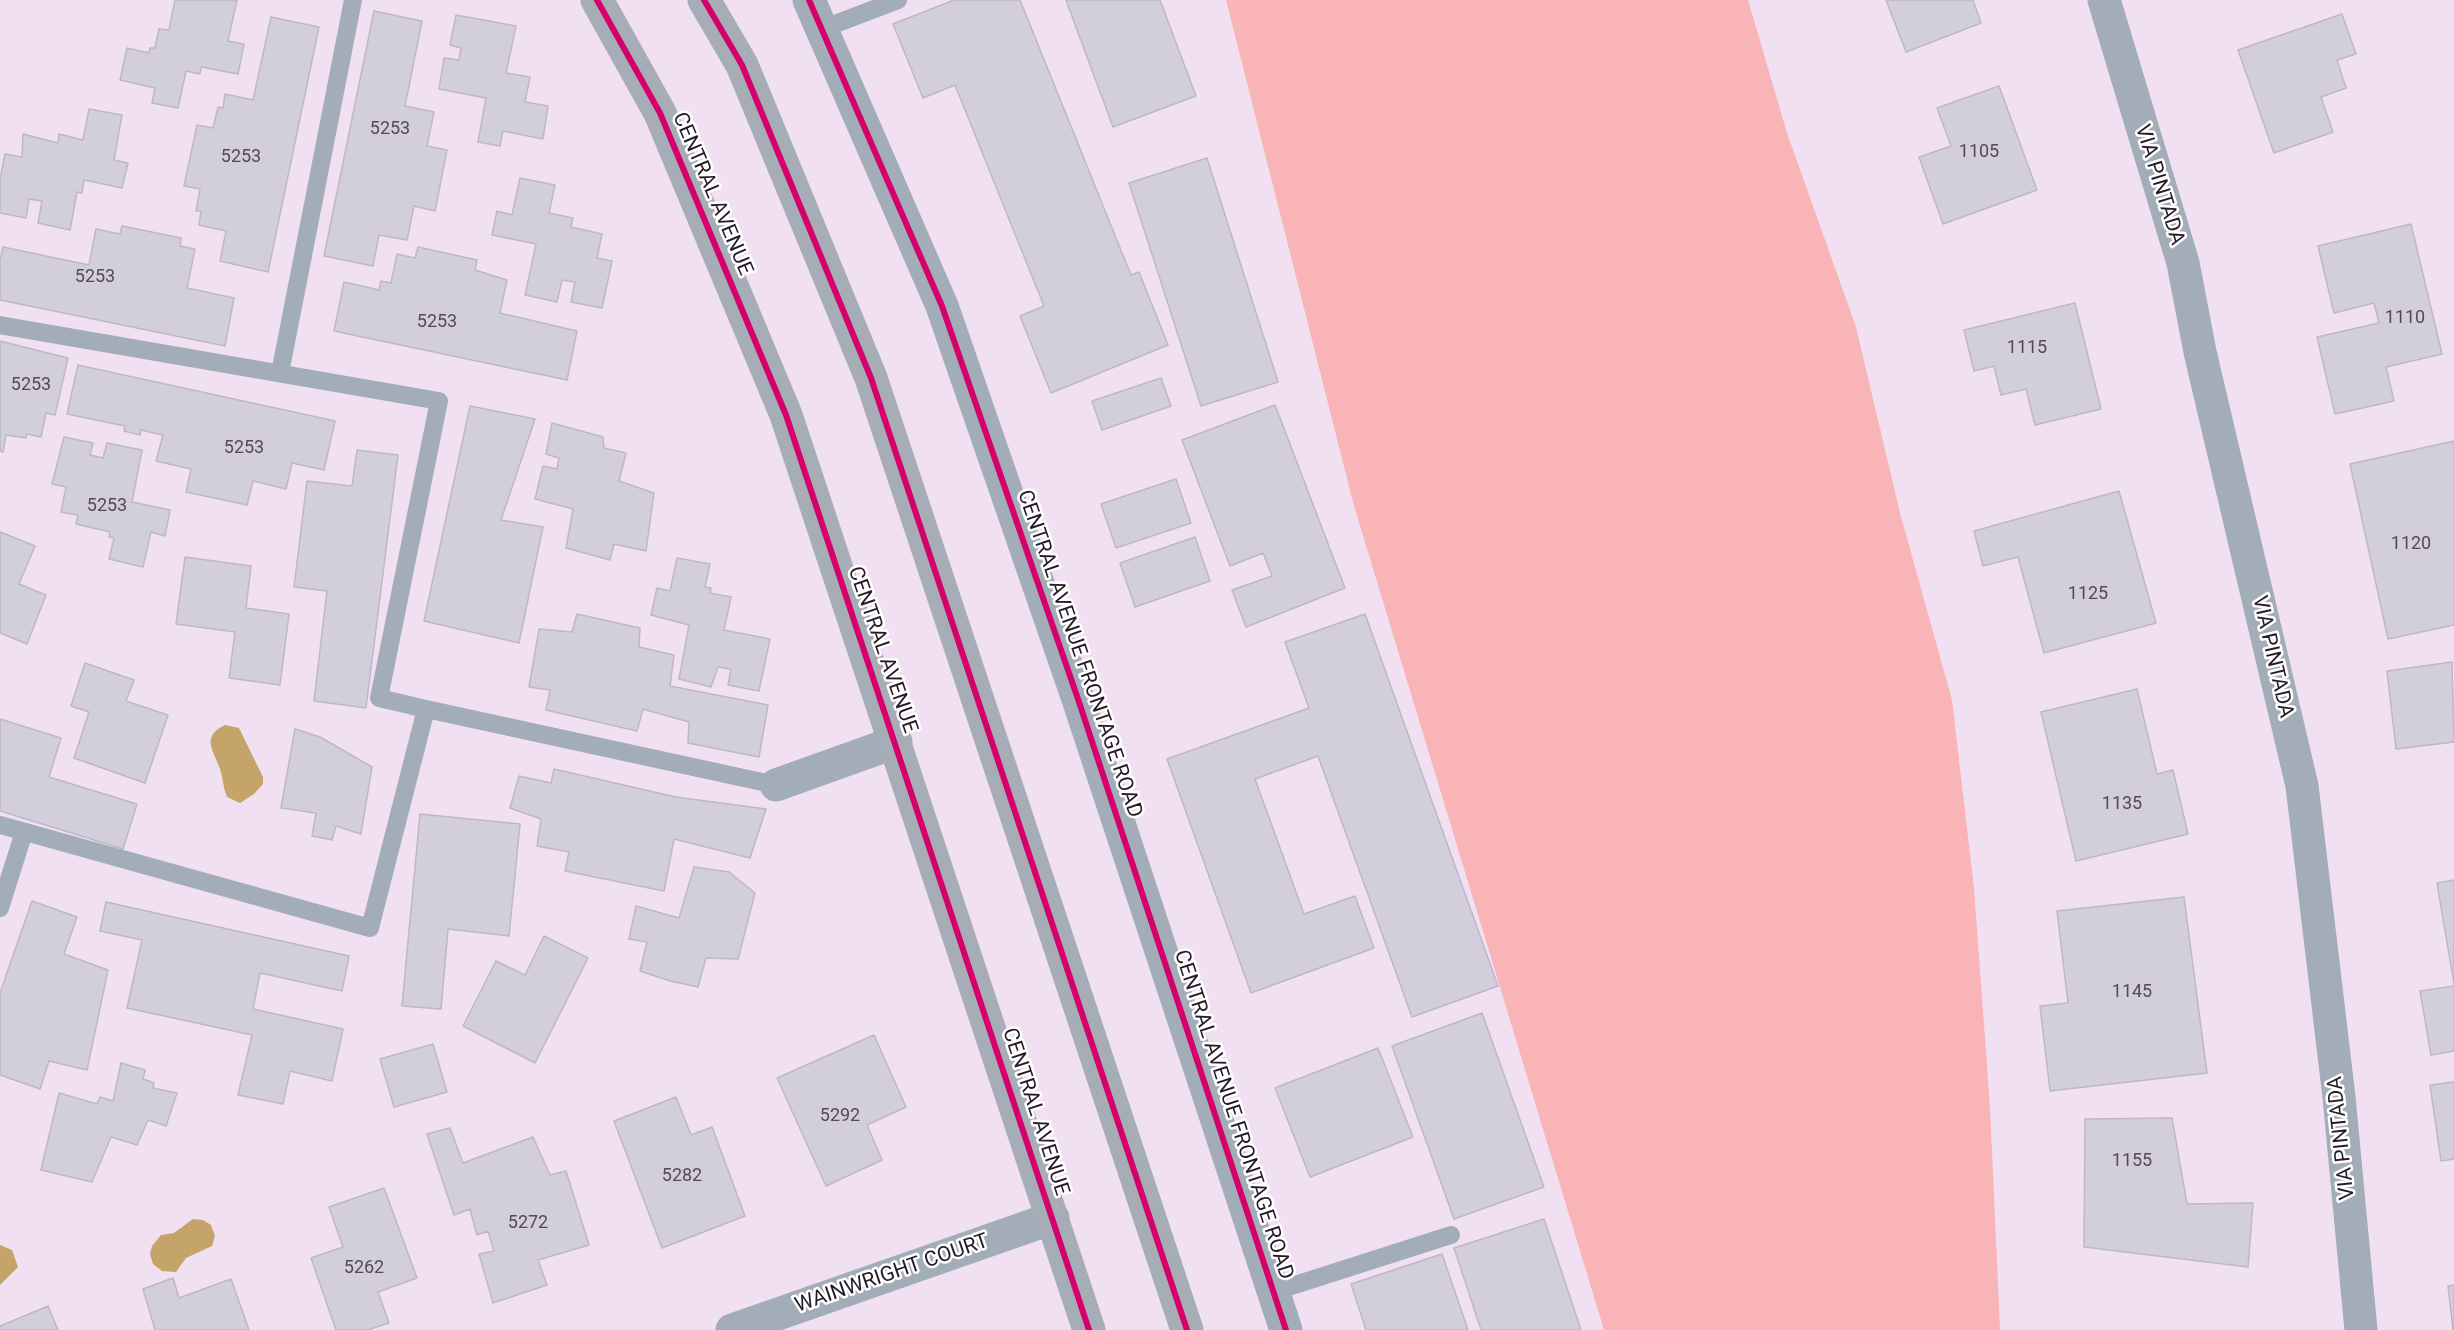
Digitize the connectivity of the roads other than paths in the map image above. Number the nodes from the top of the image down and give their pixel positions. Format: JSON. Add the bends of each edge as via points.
{"nodes":[{"id":1,"x":353,"y":0,"type":"edge"},
{"id":2,"x":597,"y":0,"type":"edge"},
{"id":3,"x":704,"y":0,"type":"edge"},
{"id":4,"x":898,"y":0,"type":"edge"},
{"id":5,"x":2104,"y":0,"type":"edge"},
{"id":6,"x":815,"y":15,"type":"edge"},
{"id":7,"x":0,"y":325,"type":"edge"},
{"id":8,"x":280,"y":373,"type":"junction"},
{"id":9,"x":426,"y":709,"type":"junction"},
{"id":10,"x":896,"y":742,"type":"junction"},
{"id":11,"x":776,"y":785,"type":"joint"},
{"id":12,"x":0,"y":825,"type":"edge"},
{"id":13,"x":24,"y":832,"type":"junction"},
{"id":14,"x":0,"y":908,"type":"edge"},
{"id":15,"x":1053,"y":1218,"type":"junction"},
{"id":16,"x":1451,"y":1235,"type":"dead end"},
{"id":17,"x":1273,"y":1292,"type":"junction"},
{"id":18,"x":732,"y":1330,"type":"edge"},
{"id":19,"x":1089,"y":1330,"type":"edge"},
{"id":20,"x":1187,"y":1330,"type":"edge"},
{"id":21,"x":1286,"y":1330,"type":"edge"},
{"id":22,"x":2361,"y":1330,"type":"edge"}],
"edges":[{"from":1,"to":8,"type":"lane"},
{"from":2,"to":10,"type":"main road","name":"CENTRAL AVENUE","via":[[660,113],[786,415]]},
{"from":3,"to":20,"type":"main road","via":[[742,66],[871,378]]},
{"from":4,"to":6,"type":"lane"},
{"from":5,"to":22,"type":"street","name":"VIA PINTADA","via":[[2183,263],[2200,352],[2302,786]]},
{"from":6,"to":17,"type":"street","name":"CENTRAL AVENUE FRONTAGE ROAD","via":[[942,306],[1078,699]]},
{"from":7,"to":8,"type":"lane"},
{"from":8,"to":9,"type":"lane","via":[[439,400],[379,699]]},
{"from":9,"to":11,"type":"lane"},
{"from":9,"to":13,"type":"lane","via":[[370,928]]},
{"from":10,"to":11,"type":"street"},
{"from":10,"to":15,"type":"main road","name":"CENTRAL AVENUE"},
{"from":12,"to":13,"type":"lane"},
{"from":13,"to":14,"type":"lane"},
{"from":15,"to":18,"type":"street","name":"WAINWRIGHT COURT"},
{"from":15,"to":19,"type":"main road","name":"CENTRAL AVENUE"},
{"from":16,"to":17,"type":"lane"},
{"from":17,"to":21,"type":"street","name":"CENTRAL AVENUE FRONTAGE ROAD"}]}
